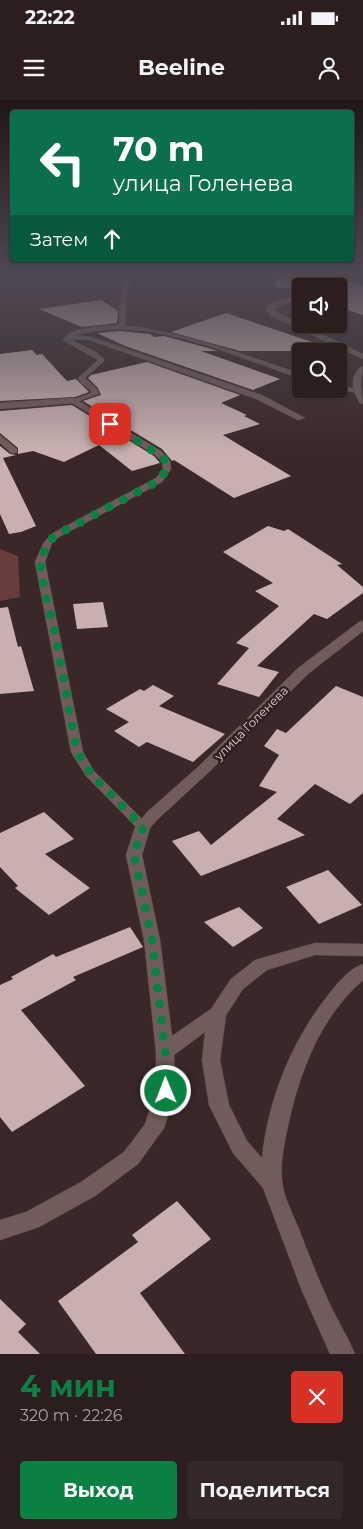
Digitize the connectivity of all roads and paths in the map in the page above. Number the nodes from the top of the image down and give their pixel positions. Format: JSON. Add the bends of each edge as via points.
{"nodes":[{"id":1,"x":80,"y":333,"type":"edge"},
{"id":2,"x":156,"y":333,"type":"edge"},
{"id":3,"x":312,"y":333,"type":"edge"},
{"id":4,"x":68,"y":336,"type":"junction"},
{"id":5,"x":363,"y":358,"type":"edge"},
{"id":6,"x":363,"y":369,"type":"edge"},
{"id":7,"x":292,"y":373,"type":"edge"},
{"id":8,"x":347,"y":389,"type":"edge"},
{"id":9,"x":358,"y":391,"type":"junction"},
{"id":10,"x":73,"y":401,"type":"junction"},
{"id":11,"x":363,"y":401,"type":"edge"},
{"id":12,"x":0,"y":406,"type":"edge"},
{"id":13,"x":301,"y":418,"type":"dead end"},
{"id":14,"x":0,"y":438,"type":"edge"},
{"id":15,"x":14,"y":452,"type":"dead end"},
{"id":16,"x":363,"y":625,"type":"edge"},
{"id":17,"x":143,"y":827,"type":"junction"},
{"id":18,"x":363,"y":950,"type":"edge"},
{"id":19,"x":363,"y":971,"type":"edge"},
{"id":20,"x":217,"y":1014,"type":"junction"},
{"id":21,"x":165,"y":1052,"type":"junction"},
{"id":22,"x":272,"y":1183,"type":"junction"},
{"id":23,"x":0,"y":1230,"type":"edge"},
{"id":24,"x":343,"y":1354,"type":"edge"}],
"edges":[{"from":1,"to":4,"type":"lane"},
{"from":2,"to":7,"type":"lane","via":[[185,338]]},
{"from":3,"to":5,"type":"street"},
{"from":4,"to":10,"type":"lane","via":[[66,340],[72,345],[102,360],[81,378],[95,390],[95,394]]},
{"from":4,"to":13,"type":"lane","via":[[90,338],[259,397]]},
{"from":6,"to":9,"type":"street","via":[[356,383]]},
{"from":8,"to":9,"type":"lane"},
{"from":9,"to":11,"type":"street"},
{"from":10,"to":12,"type":"street"},
{"from":10,"to":17,"type":"lane","via":[[166,461],[167,469],[159,480],[56,535],[48,542],[40,562],[77,752],[90,773]]},
{"from":14,"to":15,"type":"street"},
{"from":16,"to":17,"type":"street","name":"улица Голенева","via":[[304,671]]},
{"from":17,"to":21,"type":"street","name":"улица Голенева","via":[[134,855],[152,940]]},
{"from":18,"to":20,"type":"street","via":[[315,949],[261,965],[237,984]]},
{"from":19,"to":22,"type":"street","via":[[326,1009],[303,1048],[277,1132]]},
{"from":20,"to":21,"type":"street"},
{"from":20,"to":22,"type":"street","via":[[211,1060],[219,1105],[240,1147]]},
{"from":21,"to":23,"type":"street","name":"улица Голенева","via":[[166,1091],[154,1128],[130,1158],[48,1211]]},
{"from":22,"to":24,"type":"street","via":[[305,1272]]}]}
